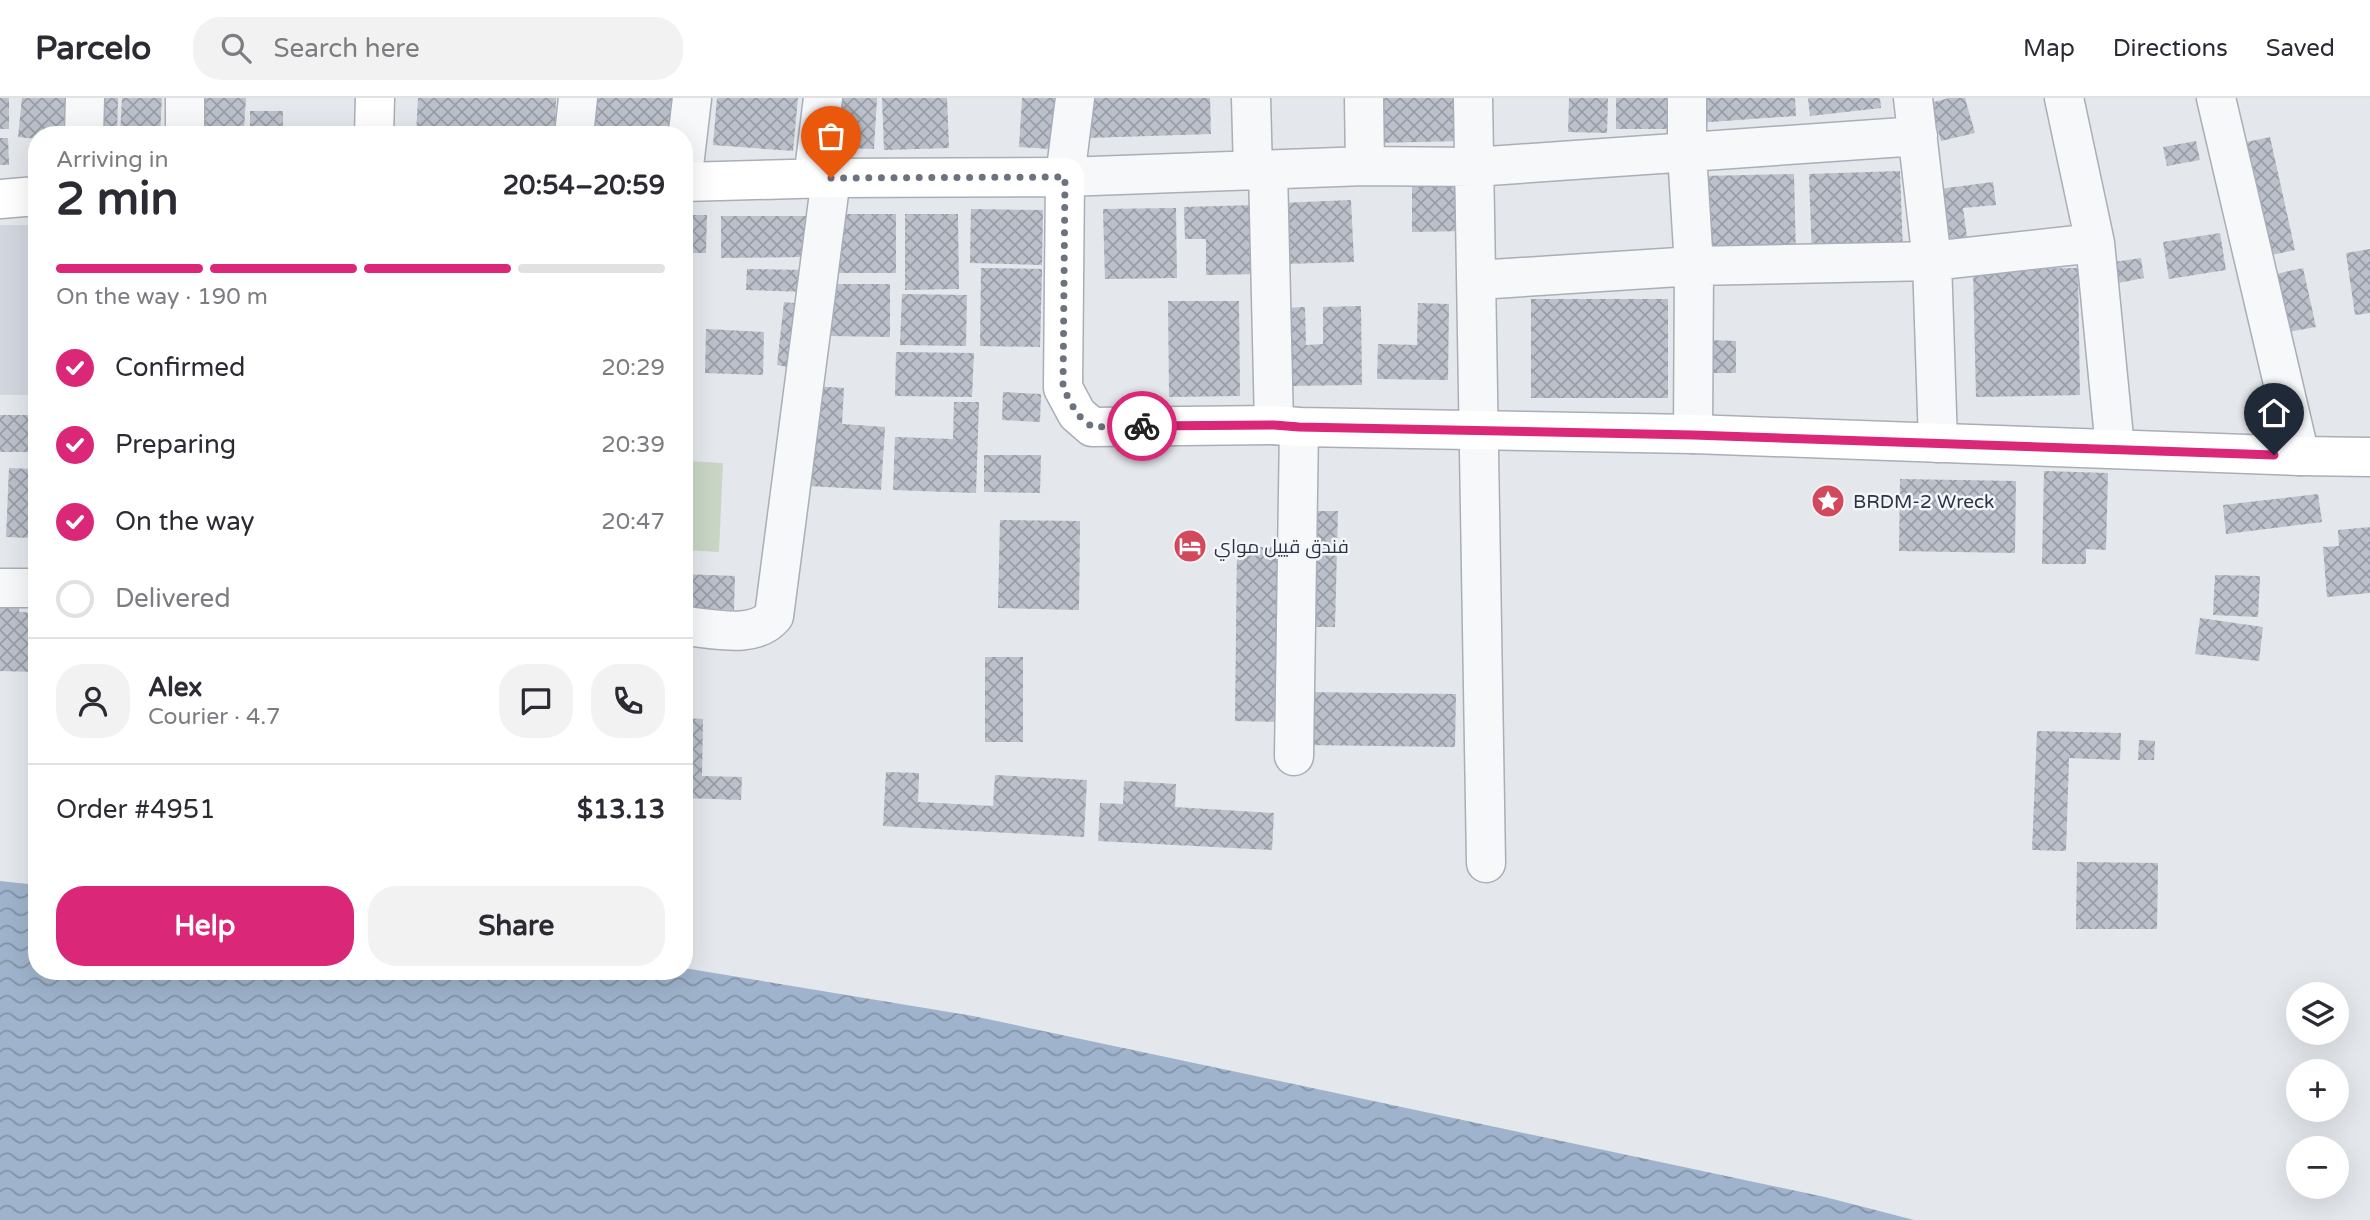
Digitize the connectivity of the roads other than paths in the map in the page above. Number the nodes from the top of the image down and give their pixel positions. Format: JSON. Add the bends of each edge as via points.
{"nodes":[{"id":1,"x":85,"y":98,"type":"edge"},
{"id":2,"x":185,"y":98,"type":"edge"},
{"id":3,"x":375,"y":98,"type":"edge"},
{"id":4,"x":578,"y":98,"type":"edge"},
{"id":5,"x":692,"y":98,"type":"edge"},
{"id":6,"x":823,"y":98,"type":"edge"},
{"id":7,"x":1075,"y":98,"type":"edge"},
{"id":8,"x":1251,"y":98,"type":"edge"},
{"id":9,"x":1364,"y":98,"type":"edge"},
{"id":10,"x":1473,"y":98,"type":"edge"},
{"id":11,"x":1687,"y":98,"type":"edge"},
{"id":12,"x":1913,"y":98,"type":"edge"},
{"id":13,"x":2064,"y":98,"type":"edge"},
{"id":14,"x":2216,"y":98,"type":"edge"},
{"id":15,"x":84,"y":126,"type":"edge"},
{"id":16,"x":185,"y":126,"type":"edge"},
{"id":17,"x":374,"y":126,"type":"edge"},
{"id":18,"x":575,"y":126,"type":"edge"},
{"id":19,"x":689,"y":126,"type":"edge"},
{"id":20,"x":1918,"y":136,"type":"junction"},
{"id":21,"x":1687,"y":153,"type":"junction"},
{"id":22,"x":1365,"y":166,"type":"junction"},
{"id":23,"x":1474,"y":167,"type":"junction"},
{"id":24,"x":1261,"y":170,"type":"junction"},
{"id":25,"x":1065,"y":177,"type":"junction"},
{"id":26,"x":822,"y":179,"type":"junction"},
{"id":27,"x":693,"y":182,"type":"edge"},
{"id":28,"x":28,"y":197,"type":"edge"},
{"id":29,"x":0,"y":199,"type":"edge"},
{"id":30,"x":2095,"y":243,"type":"junction"},
{"id":31,"x":1932,"y":261,"type":"junction"},
{"id":32,"x":1694,"y":266,"type":"junction"},
{"id":33,"x":1477,"y":280,"type":"junction"},
{"id":34,"x":1287,"y":426,"type":"junction"},
{"id":35,"x":1478,"y":431,"type":"junction"},
{"id":36,"x":1693,"y":435,"type":"junction"},
{"id":37,"x":1938,"y":443,"type":"junction"},
{"id":38,"x":2115,"y":448,"type":"junction"},
{"id":39,"x":2300,"y":456,"type":"junction"},
{"id":40,"x":2370,"y":457,"type":"edge"},
{"id":41,"x":0,"y":588,"type":"edge"},
{"id":42,"x":28,"y":588,"type":"edge"},
{"id":43,"x":693,"y":627,"type":"edge"},
{"id":44,"x":1294,"y":756,"type":"dead end"},
{"id":45,"x":1486,"y":863,"type":"dead end"}],
"edges":[{"from":1,"to":15,"type":"street"},
{"from":2,"to":16,"type":"street"},
{"from":3,"to":17,"type":"street"},
{"from":4,"to":18,"type":"street"},
{"from":5,"to":19,"type":"street"},
{"from":6,"to":26,"type":"street"},
{"from":7,"to":25,"type":"street"},
{"from":8,"to":24,"type":"street"},
{"from":9,"to":22,"type":"street"},
{"from":10,"to":23,"type":"street"},
{"from":11,"to":21,"type":"street"},
{"from":12,"to":20,"type":"street"},
{"from":13,"to":30,"type":"street"},
{"from":14,"to":39,"type":"street"},
{"from":20,"to":21,"type":"street"},
{"from":20,"to":31,"type":"street"},
{"from":21,"to":23,"type":"street"},
{"from":21,"to":32,"type":"street"},
{"from":22,"to":23,"type":"street"},
{"from":22,"to":24,"type":"street"},
{"from":23,"to":33,"type":"street"},
{"from":24,"to":25,"type":"street"},
{"from":24,"to":34,"type":"street"},
{"from":25,"to":26,"type":"street"},
{"from":25,"to":34,"type":"street","via":[[1063,388],[1077,414],[1092,427]]},
{"from":26,"to":27,"type":"street"},
{"from":26,"to":43,"type":"street","via":[[774,616],[750,631]]},
{"from":28,"to":29,"type":"street"},
{"from":30,"to":31,"type":"street"},
{"from":30,"to":38,"type":"street"},
{"from":31,"to":32,"type":"street"},
{"from":31,"to":37,"type":"street"},
{"from":32,"to":33,"type":"street"},
{"from":32,"to":36,"type":"street"},
{"from":33,"to":35,"type":"street"},
{"from":34,"to":35,"type":"street"},
{"from":34,"to":44,"type":"street"},
{"from":35,"to":36,"type":"street"},
{"from":35,"to":45,"type":"street"},
{"from":36,"to":37,"type":"street"},
{"from":37,"to":38,"type":"street"},
{"from":38,"to":39,"type":"street"},
{"from":39,"to":40,"type":"street"},
{"from":41,"to":42,"type":"street"}]}
